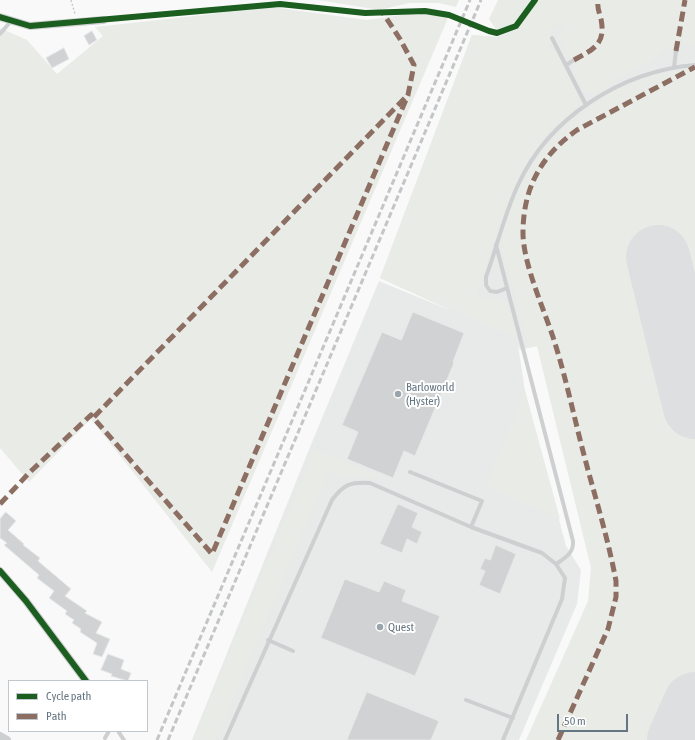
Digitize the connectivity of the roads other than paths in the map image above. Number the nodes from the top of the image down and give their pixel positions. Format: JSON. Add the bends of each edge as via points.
{"nodes":[{"id":1,"x":0,"y":17,"type":"edge"},
{"id":2,"x":11,"y":20,"type":"junction"},
{"id":3,"x":103,"y":20,"type":"dead end"},
{"id":4,"x":0,"y":34,"type":"edge"},
{"id":5,"x":552,"y":38,"type":"dead end"},
{"id":6,"x":676,"y":51,"type":"dead end"},
{"id":7,"x":574,"y":60,"type":"dead end"},
{"id":8,"x":566,"y":65,"type":"junction"},
{"id":9,"x":695,"y":65,"type":"edge"},
{"id":10,"x":674,"y":67,"type":"junction"},
{"id":11,"x":586,"y":105,"type":"junction"},
{"id":12,"x":496,"y":245,"type":"junction"},
{"id":13,"x":508,"y":288,"type":"junction"},
{"id":14,"x":410,"y":472,"type":"dead end"},
{"id":15,"x":471,"y":527,"type":"junction"},
{"id":16,"x":556,"y":564,"type":"junction"},
{"id":17,"x":0,"y":571,"type":"edge"},
{"id":18,"x":268,"y":640,"type":"junction"},
{"id":19,"x":293,"y":651,"type":"dead end"},
{"id":20,"x":85,"y":680,"type":"edge"},
{"id":21,"x":466,"y":700,"type":"dead end"},
{"id":22,"x":513,"y":718,"type":"junction"},
{"id":23,"x":108,"y":732,"type":"edge"},
{"id":24,"x":0,"y":736,"type":"edge"},
{"id":25,"x":105,"y":738,"type":"dead end"},
{"id":26,"x":7,"y":740,"type":"edge"},
{"id":27,"x":225,"y":740,"type":"edge"},
{"id":28,"x":503,"y":740,"type":"edge"}],
"edges":[{"from":1,"to":2,"type":"street"},
{"from":2,"to":3,"type":"street","via":[[30,26]]},
{"from":2,"to":4,"type":"lane"},
{"from":5,"to":8,"type":"lane"},
{"from":6,"to":10,"type":"lane"},
{"from":7,"to":8,"type":"lane"},
{"from":8,"to":11,"type":"lane"},
{"from":9,"to":10,"type":"lane"},
{"from":10,"to":11,"type":"lane","via":[[642,76]]},
{"from":11,"to":12,"type":"lane","via":[[562,124],[528,166],[507,208]]},
{"from":12,"to":13,"type":"lane"},
{"from":12,"to":13,"type":"lane","via":[[486,285],[493,292]]},
{"from":13,"to":16,"type":"lane","via":[[573,541],[570,553]]},
{"from":14,"to":15,"type":"lane","via":[[482,501]]},
{"from":15,"to":16,"type":"lane","via":[[542,553]]},
{"from":15,"to":18,"type":"lane","via":[[370,483],[354,482],[341,488],[332,500]]},
{"from":16,"to":22,"type":"lane","via":[[565,578],[562,599]]},
{"from":17,"to":20,"type":"street"},
{"from":18,"to":19,"type":"lane"},
{"from":18,"to":27,"type":"lane"},
{"from":21,"to":22,"type":"lane"},
{"from":22,"to":28,"type":"lane"},
{"from":23,"to":25,"type":"lane"},
{"from":24,"to":26,"type":"street"}]}
